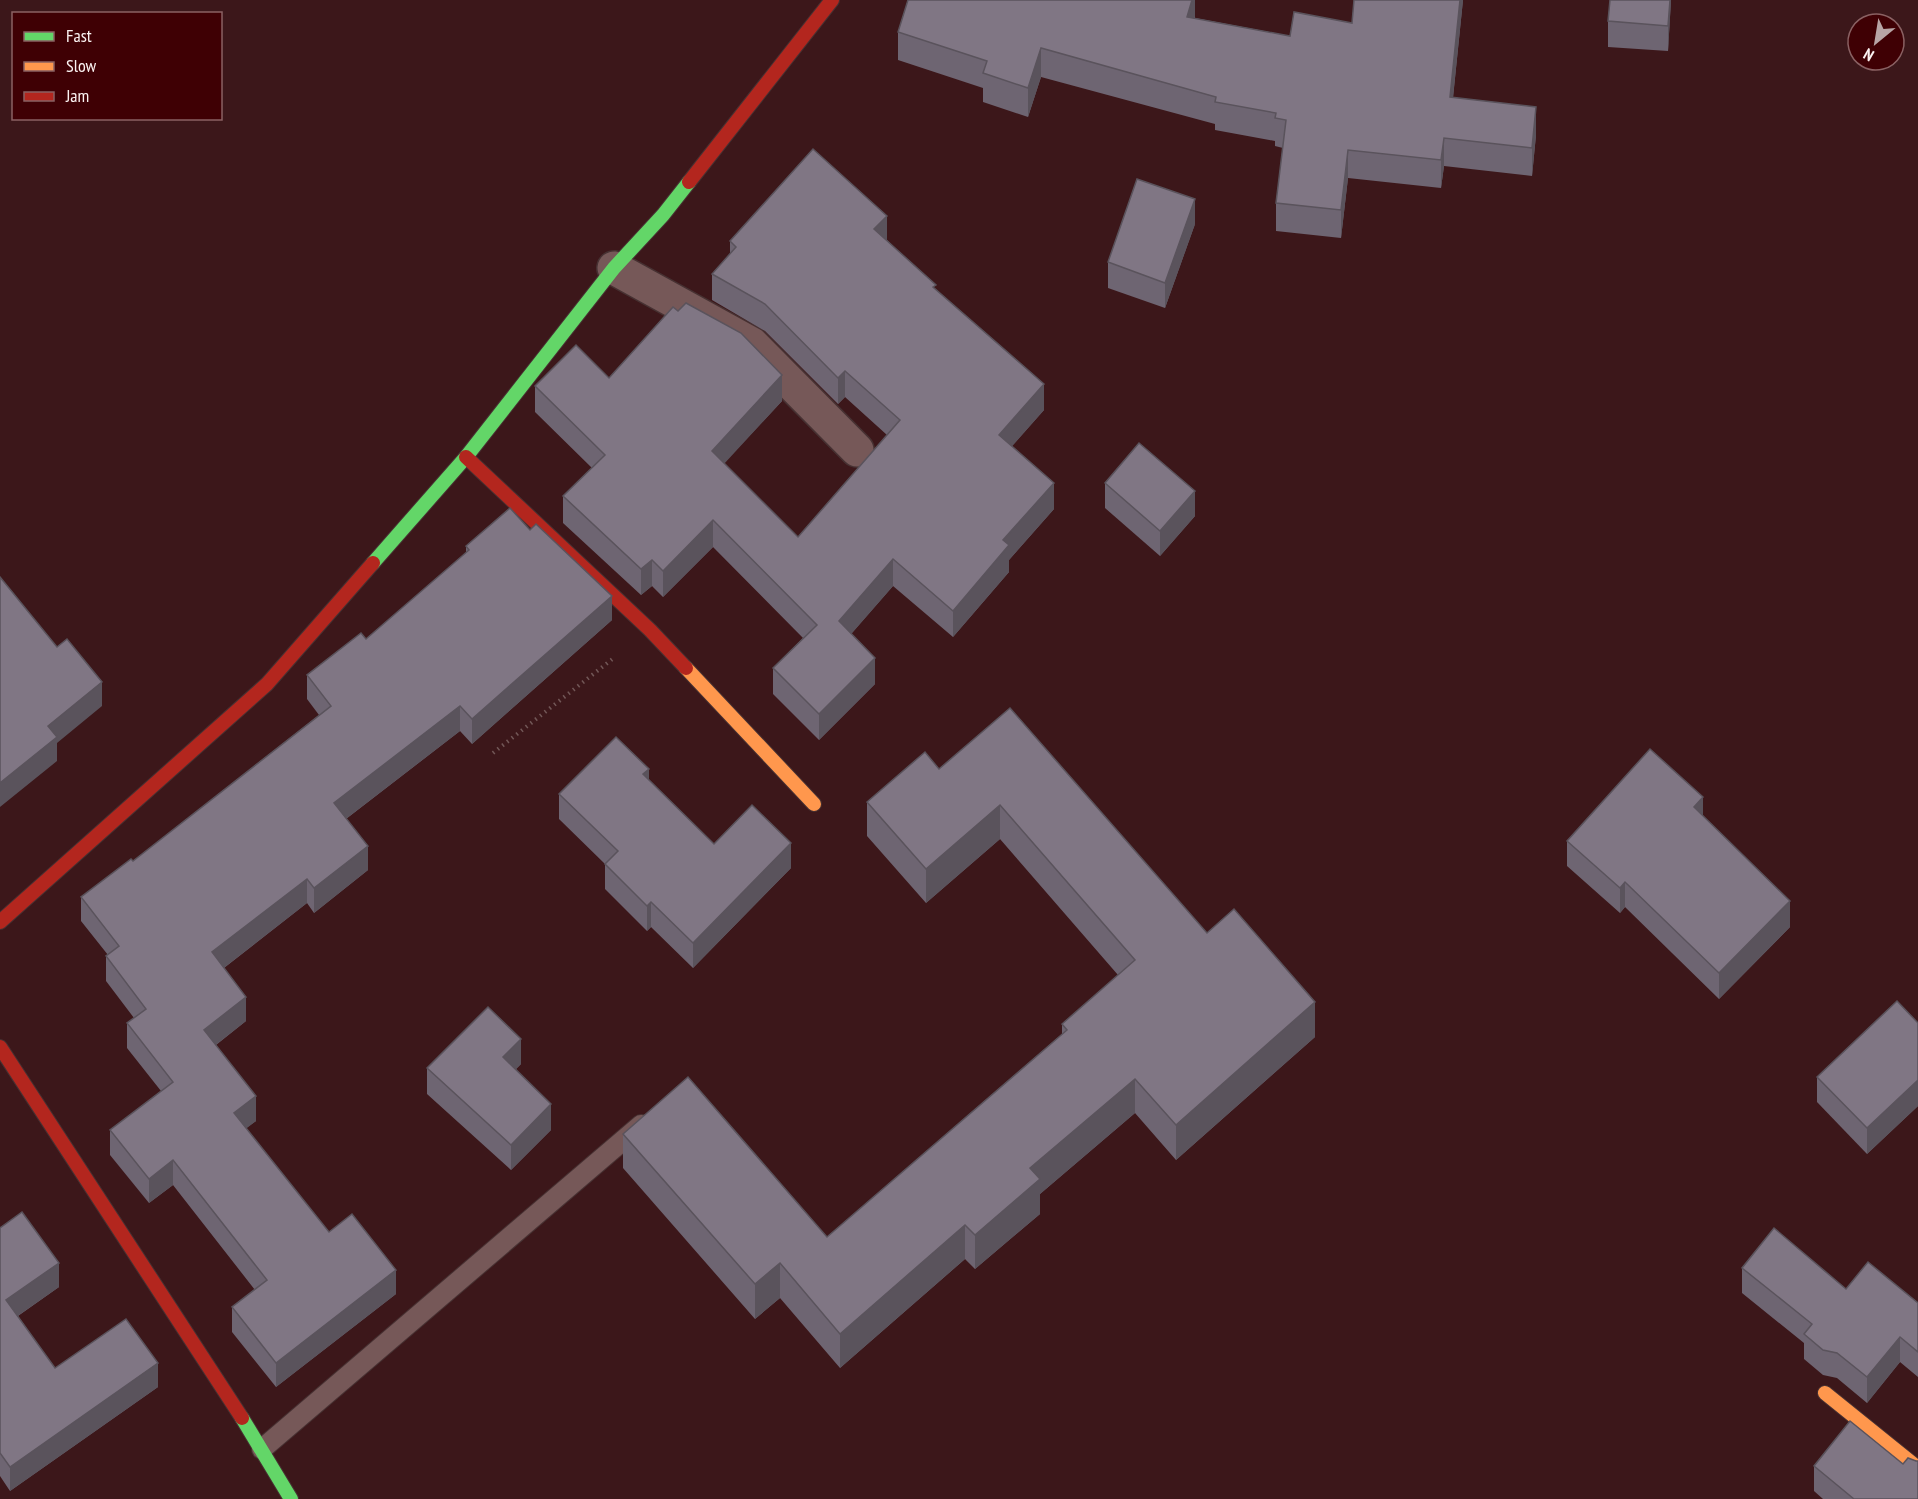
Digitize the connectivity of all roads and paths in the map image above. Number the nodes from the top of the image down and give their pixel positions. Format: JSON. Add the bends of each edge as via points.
{"nodes":[{"id":1,"x":832,"y":0,"type":"edge"},
{"id":2,"x":614,"y":268,"type":"junction"},
{"id":3,"x":857,"y":450,"type":"dead end"},
{"id":4,"x":466,"y":457,"type":"junction"},
{"id":5,"x":650,"y":630,"type":"junction"},
{"id":6,"x":493,"y":753,"type":"dead end"},
{"id":7,"x":814,"y":804,"type":"dead end"},
{"id":8,"x":0,"y":922,"type":"edge"},
{"id":9,"x":0,"y":1047,"type":"edge"},
{"id":10,"x":650,"y":1117,"type":"edge"},
{"id":11,"x":1826,"y":1392,"type":"dead end"},
{"id":12,"x":262,"y":1449,"type":"junction"},
{"id":13,"x":1918,"y":1468,"type":"edge"},
{"id":14,"x":291,"y":1499,"type":"edge"}],
"edges":[{"from":1,"to":2,"type":"street","via":[[663,215]]},
{"from":2,"to":3,"type":"street","via":[[752,344]]},
{"from":2,"to":4,"type":"street"},
{"from":4,"to":5,"type":"street"},
{"from":4,"to":8,"type":"street","via":[[267,684]]},
{"from":5,"to":6,"type":"path"},
{"from":5,"to":7,"type":"street"},
{"from":9,"to":12,"type":"street"},
{"from":10,"to":12,"type":"lane"},
{"from":11,"to":13,"type":"street"},
{"from":12,"to":14,"type":"street"}]}
